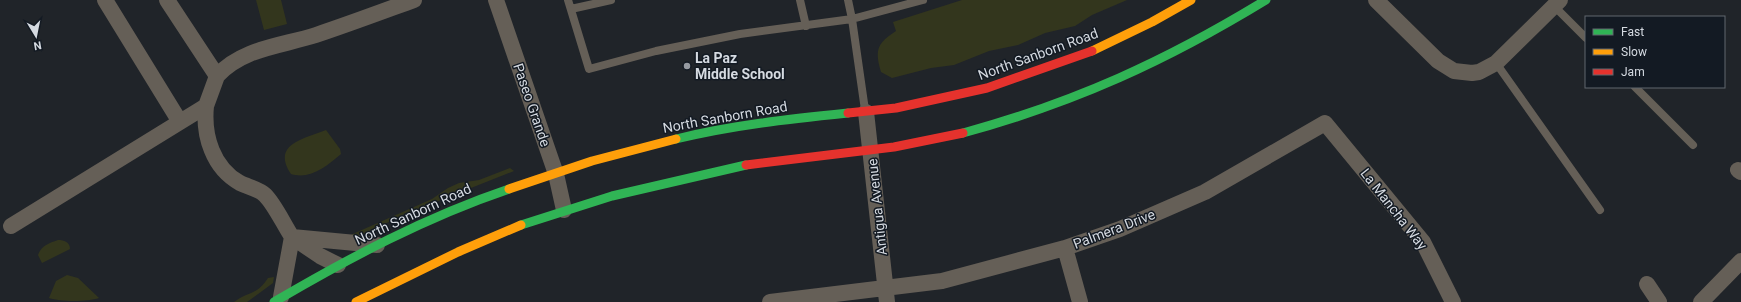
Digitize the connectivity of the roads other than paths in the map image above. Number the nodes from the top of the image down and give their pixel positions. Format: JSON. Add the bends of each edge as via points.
{"nodes":[{"id":1,"x":105,"y":0,"type":"edge"},
{"id":2,"x":167,"y":0,"type":"edge"},
{"id":3,"x":414,"y":0,"type":"edge"},
{"id":4,"x":496,"y":0,"type":"edge"},
{"id":5,"x":568,"y":0,"type":"edge"},
{"id":6,"x":611,"y":0,"type":"edge"},
{"id":7,"x":800,"y":0,"type":"edge"},
{"id":8,"x":848,"y":0,"type":"edge"},
{"id":9,"x":923,"y":0,"type":"edge"},
{"id":10,"x":1191,"y":0,"type":"edge"},
{"id":11,"x":1266,"y":0,"type":"edge"},
{"id":12,"x":1376,"y":0,"type":"edge"},
{"id":13,"x":1557,"y":3,"type":"edge"},
{"id":14,"x":571,"y":9,"type":"junction"},
{"id":15,"x":852,"y":19,"type":"junction"},
{"id":16,"x":806,"y":26,"type":"junction"},
{"id":17,"x":1585,"y":37,"type":"edge"},
{"id":18,"x":1496,"y":63,"type":"junction"},
{"id":19,"x":217,"y":76,"type":"junction"},
{"id":20,"x":1636,"y":88,"type":"edge"},
{"id":21,"x":206,"y":106,"type":"junction"},
{"id":22,"x":866,"y":112,"type":"junction"},
{"id":23,"x":180,"y":122,"type":"junction"},
{"id":24,"x":1324,"y":123,"type":"joint"},
{"id":25,"x":1693,"y":145,"type":"dead end"},
{"id":26,"x":871,"y":151,"type":"junction"},
{"id":27,"x":556,"y":174,"type":"junction"},
{"id":28,"x":564,"y":210,"type":"junction"},
{"id":29,"x":1600,"y":210,"type":"dead end"},
{"id":30,"x":11,"y":226,"type":"dead end"},
{"id":31,"x":292,"y":237,"type":"junction"},
{"id":32,"x":378,"y":245,"type":"junction"},
{"id":33,"x":1065,"y":248,"type":"junction"},
{"id":34,"x":1741,"y":261,"type":"edge"},
{"id":35,"x":338,"y":265,"type":"junction"},
{"id":36,"x":1647,"y":284,"type":"dead end"},
{"id":37,"x":886,"y":295,"type":"edge"},
{"id":38,"x":278,"y":300,"type":"edge"},
{"id":39,"x":356,"y":302,"type":"edge"},
{"id":40,"x":770,"y":302,"type":"edge"},
{"id":41,"x":1080,"y":302,"type":"edge"},
{"id":42,"x":1453,"y":302,"type":"edge"},
{"id":43,"x":1659,"y":302,"type":"edge"},
{"id":44,"x":1701,"y":302,"type":"edge"}],
"edges":[{"from":1,"to":23,"type":"street"},
{"from":2,"to":19,"type":"street"},
{"from":3,"to":19,"type":"street","via":[[324,32],[244,56],[227,66]]},
{"from":4,"to":27,"type":"street","name":"Paseo Grande"},
{"from":5,"to":14,"type":"lane"},
{"from":6,"to":14,"type":"lane"},
{"from":7,"to":16,"type":"lane"},
{"from":8,"to":15,"type":"lane"},
{"from":9,"to":15,"type":"lane"},
{"from":10,"to":22,"type":"main road","name":"North Sanborn Road","via":[[1107,44],[1021,78],[955,96]]},
{"from":11,"to":26,"type":"main road","via":[[1184,49],[1094,92],[996,125]]},
{"from":12,"to":18,"type":"street","via":[[1446,67],[1454,71],[1472,73]]},
{"from":13,"to":17,"type":"lane"},
{"from":13,"to":18,"type":"street"},
{"from":14,"to":16,"type":"lane","via":[[589,69],[726,36]]},
{"from":15,"to":16,"type":"lane"},
{"from":15,"to":22,"type":"lane"},
{"from":18,"to":29,"type":"lane"},
{"from":19,"to":21,"type":"street"},
{"from":20,"to":25,"type":"lane"},
{"from":21,"to":23,"type":"street"},
{"from":21,"to":31,"type":"street","via":[[206,136],[219,163],[239,182],[266,195]]},
{"from":22,"to":26,"type":"street","name":"Antigua Avenue"},
{"from":22,"to":27,"type":"main road","name":"North Sanborn Road","via":[[764,122],[705,132],[641,147]]},
{"from":23,"to":30,"type":"street"},
{"from":24,"to":33,"type":"street","name":"Palmera Drive","via":[[1205,192],[1120,229]]},
{"from":24,"to":42,"type":"street","name":"La Mancha Way","via":[[1423,242]]},
{"from":26,"to":28,"type":"main road","via":[[760,163],[692,177]]},
{"from":26,"to":37,"type":"street","name":"Antigua Avenue"},
{"from":27,"to":28,"type":"street","name":"Paseo Grande"},
{"from":27,"to":32,"type":"main road","name":"North Sanborn Road","via":[[479,199]]},
{"from":28,"to":39,"type":"main road","via":[[432,263]]},
{"from":31,"to":32,"type":"street"},
{"from":31,"to":35,"type":"street"},
{"from":31,"to":38,"type":"street"},
{"from":32,"to":35,"type":"main road","name":"North Sanborn Road"},
{"from":33,"to":37,"type":"street","name":"Palmera Drive"},
{"from":33,"to":41,"type":"street"},
{"from":34,"to":44,"type":"street"},
{"from":35,"to":38,"type":"main road","name":"North Sanborn Road"},
{"from":36,"to":43,"type":"street"},
{"from":37,"to":40,"type":"street","name":"Palmera Drive"}]}
